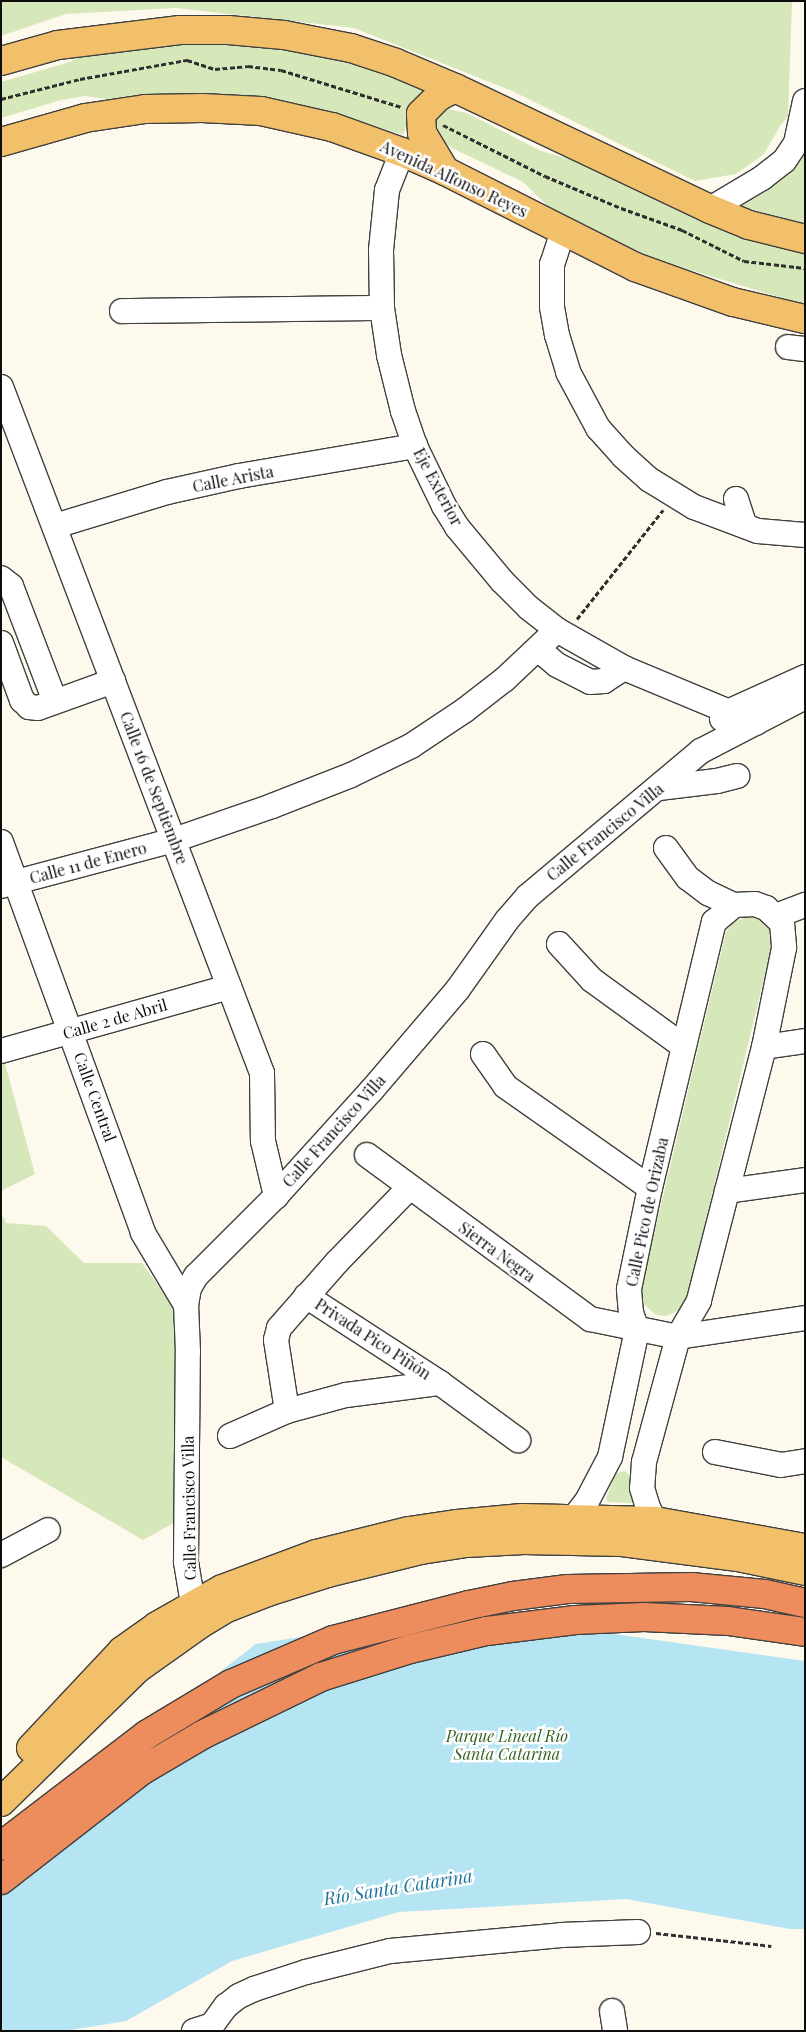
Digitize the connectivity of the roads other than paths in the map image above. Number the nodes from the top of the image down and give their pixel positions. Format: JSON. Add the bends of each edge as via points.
{"nodes":[{"id":1,"x":1,"y":61,"type":"edge"},
{"id":2,"x":455,"y":88,"type":"junction"},
{"id":3,"x":805,"y":101,"type":"edge"},
{"id":4,"x":1,"y":142,"type":"edge"},
{"id":5,"x":402,"y":152,"type":"junction"},
{"id":6,"x":445,"y":171,"type":"junction"},
{"id":7,"x":710,"y":209,"type":"junction"},
{"id":8,"x":563,"y":231,"type":"junction"},
{"id":9,"x":805,"y":239,"type":"edge"},
{"id":10,"x":382,"y":308,"type":"junction"},
{"id":11,"x":122,"y":311,"type":"dead end"},
{"id":12,"x":805,"y":319,"type":"edge"},
{"id":13,"x":1,"y":387,"type":"edge"},
{"id":14,"x":8,"y":429,"type":"edge"},
{"id":15,"x":415,"y":446,"type":"junction"},
{"id":16,"x":55,"y":526,"type":"junction"},
{"id":17,"x":805,"y":535,"type":"edge"},
{"id":18,"x":1,"y":578,"type":"edge"},
{"id":19,"x":560,"y":632,"type":"junction"},
{"id":20,"x":1,"y":643,"type":"edge"},
{"id":21,"x":538,"y":650,"type":"junction"},
{"id":22,"x":624,"y":668,"type":"junction"},
{"id":23,"x":805,"y":677,"type":"edge"},
{"id":24,"x":113,"y":681,"type":"junction"},
{"id":25,"x":805,"y":697,"type":"edge"},
{"id":26,"x":55,"y":701,"type":"junction"},
{"id":27,"x":730,"y":711,"type":"junction"},
{"id":28,"x":756,"y":723,"type":"junction"},
{"id":29,"x":702,"y":751,"type":"junction"},
{"id":30,"x":737,"y":776,"type":"dead end"},
{"id":31,"x":659,"y":788,"type":"junction"},
{"id":32,"x":174,"y":840,"type":"junction"},
{"id":33,"x":1,"y":842,"type":"edge"},
{"id":34,"x":666,"y":848,"type":"dead end"},
{"id":35,"x":9,"y":884,"type":"edge"},
{"id":36,"x":734,"y":905,"type":"junction"},
{"id":37,"x":805,"y":905,"type":"edge"},
{"id":38,"x":776,"y":916,"type":"junction"},
{"id":39,"x":558,"y":944,"type":"dead end"},
{"id":40,"x":229,"y":987,"type":"junction"},
{"id":41,"x":70,"y":1031,"type":"junction"},
{"id":42,"x":805,"y":1042,"type":"edge"},
{"id":43,"x":683,"y":1046,"type":"junction"},
{"id":44,"x":764,"y":1047,"type":"junction"},
{"id":45,"x":1,"y":1051,"type":"edge"},
{"id":46,"x":483,"y":1054,"type":"dead end"},
{"id":47,"x":367,"y":1155,"type":"dead end"},
{"id":48,"x":805,"y":1180,"type":"edge"},
{"id":49,"x":409,"y":1188,"type":"junction"},
{"id":50,"x":650,"y":1188,"type":"junction"},
{"id":51,"x":727,"y":1192,"type":"junction"},
{"id":52,"x":276,"y":1196,"type":"junction"},
{"id":53,"x":306,"y":1296,"type":"junction"},
{"id":54,"x":186,"y":1305,"type":"junction"},
{"id":55,"x":805,"y":1318,"type":"edge"},
{"id":56,"x":636,"y":1330,"type":"junction"},
{"id":57,"x":678,"y":1337,"type":"junction"},
{"id":58,"x":440,"y":1382,"type":"junction"},
{"id":59,"x":287,"y":1411,"type":"junction"},
{"id":60,"x":230,"y":1436,"type":"dead end"},
{"id":61,"x":518,"y":1440,"type":"dead end"},
{"id":62,"x":716,"y":1452,"type":"dead end"},
{"id":63,"x":610,"y":1457,"type":"junction"},
{"id":64,"x":805,"y":1461,"type":"edge"},
{"id":65,"x":644,"y":1462,"type":"junction"},
{"id":66,"x":573,"y":1519,"type":"junction"},
{"id":67,"x":655,"y":1521,"type":"junction"},
{"id":68,"x":48,"y":1530,"type":"dead end"},
{"id":69,"x":805,"y":1548,"type":"edge"},
{"id":70,"x":1,"y":1554,"type":"edge"},
{"id":71,"x":805,"y":1571,"type":"edge"},
{"id":72,"x":805,"y":1603,"type":"edge"},
{"id":73,"x":193,"y":1604,"type":"junction"},
{"id":74,"x":805,"y":1632,"type":"edge"},
{"id":75,"x":1,"y":1777,"type":"edge"},
{"id":76,"x":1,"y":1802,"type":"edge"},
{"id":77,"x":1,"y":1846,"type":"edge"},
{"id":78,"x":1,"y":1880,"type":"edge"},
{"id":79,"x":638,"y":1932,"type":"road end"},
{"id":80,"x":207,"y":2029,"type":"edge"}],
"edges":[{"from":1,"to":2,"type":"main road","via":[[58,45],[120,36],[180,30],[228,30],[284,35],[351,48]]},
{"from":2,"to":6,"type":"main road","via":[[438,97],[421,114],[422,133]]},
{"from":2,"to":7,"type":"main road"},
{"from":3,"to":7,"type":"street","via":[[796,143],[784,161]]},
{"from":4,"to":5,"type":"main road","name":"Avenida Alfonso Reyes","via":[[85,118],[145,109],[202,108],[261,111],[332,127]]},
{"from":5,"to":6,"type":"main road","name":"Avenida Alfonso Reyes"},
{"from":5,"to":10,"type":"street","name":"Eje Exterior","via":[[387,190],[381,250]]},
{"from":6,"to":8,"type":"main road","name":"Avenida Alfonso Reyes"},
{"from":7,"to":9,"type":"main road","via":[[749,225]]},
{"from":8,"to":12,"type":"main road","name":"Avenida Alfonso Reyes","via":[[635,267],[733,302]]},
{"from":8,"to":17,"type":"street","via":[[552,264],[552,307],[568,372],[598,428],[650,480],[694,507],[723,503],[745,526],[758,531]]},
{"from":10,"to":11,"type":"street"},
{"from":10,"to":15,"type":"street","name":"Eje Exterior","via":[[389,355]]},
{"from":13,"to":14,"type":"street","name":"Calle 16 de Septiembre"},
{"from":14,"to":16,"type":"street","name":"Calle 16 de Septiembre"},
{"from":15,"to":16,"type":"street","name":"Calle Arista","via":[[239,476],[167,492]]},
{"from":15,"to":19,"type":"street","name":"Eje Exterior","via":[[457,527],[502,581]]},
{"from":16,"to":24,"type":"street","name":"Calle 16 de Septiembre"},
{"from":18,"to":26,"type":"street","via":[[11,586]]},
{"from":19,"to":21,"type":"street","name":"Calle 11 de Enero"},
{"from":19,"to":22,"type":"street","name":"Eje Exterior"},
{"from":20,"to":26,"type":"street","via":[[25,704],[33,708]]},
{"from":21,"to":22,"type":"street","via":[[557,665],[590,682],[604,681]]},
{"from":21,"to":32,"type":"street","name":"Calle 11 de Enero","via":[[465,710],[411,746],[351,776]]},
{"from":22,"to":27,"type":"street","name":"Eje Exterior","via":[[706,704]]},
{"from":23,"to":27,"type":"street","name":"Calle Francisco Villa"},
{"from":24,"to":26,"type":"street"},
{"from":24,"to":32,"type":"street","name":"Calle 16 de Septiembre"},
{"from":25,"to":28,"type":"street","name":"Calle Francisco Villa","via":[[794,700]]},
{"from":27,"to":28,"type":"street","name":"Eje Exterior"},
{"from":27,"to":29,"type":"street","name":"Calle Francisco Villa","via":[[718,722]]},
{"from":28,"to":29,"type":"street","name":"Calle Francisco Villa"},
{"from":29,"to":31,"type":"street","name":"Calle Francisco Villa"},
{"from":30,"to":31,"type":"street"},
{"from":31,"to":52,"type":"street","name":"Calle Francisco Villa","via":[[528,896],[458,989]]},
{"from":32,"to":35,"type":"street","name":"Calle 11 de Enero"},
{"from":32,"to":40,"type":"street","name":"Calle 16 de Septiembre"},
{"from":33,"to":35,"type":"street","name":"Calle Central"},
{"from":34,"to":36,"type":"street","via":[[688,878],[708,893]]},
{"from":35,"to":41,"type":"street","name":"Calle Central"},
{"from":36,"to":38,"type":"street","via":[[755,904]]},
{"from":36,"to":43,"type":"street","name":"Calle Pico de Orizaba","via":[[714,922]]},
{"from":37,"to":38,"type":"street"},
{"from":38,"to":44,"type":"street","via":[[782,924],[784,948]]},
{"from":39,"to":43,"type":"street","via":[[592,980]]},
{"from":40,"to":41,"type":"street","name":"Calle 2 de Abril"},
{"from":40,"to":52,"type":"street","name":"Calle 16 de Septiembre","via":[[262,1073],[263,1142]]},
{"from":41,"to":45,"type":"street","name":"Calle 2 de Abril"},
{"from":41,"to":54,"type":"street","name":"Calle Central","via":[[143,1233]]},
{"from":42,"to":44,"type":"street"},
{"from":43,"to":50,"type":"street","name":"Calle Pico de Orizaba"},
{"from":44,"to":51,"type":"street"},
{"from":46,"to":50,"type":"street","via":[[505,1086]]},
{"from":47,"to":49,"type":"street","name":"Sierra Negra"},
{"from":48,"to":51,"type":"street"},
{"from":49,"to":53,"type":"street","name":"Privada Pico Piñón"},
{"from":49,"to":56,"type":"street","name":"Sierra Negra","via":[[590,1319]]},
{"from":50,"to":56,"type":"street","name":"Calle Pico de Orizaba","via":[[629,1289]]},
{"from":51,"to":57,"type":"street","via":[[699,1301]]},
{"from":52,"to":54,"type":"street","name":"Calle Francisco Villa","via":[[196,1276]]},
{"from":53,"to":58,"type":"street","name":"Privada Pico Piñón"},
{"from":53,"to":59,"type":"street","name":"Privada Pico Piñón","via":[[279,1328],[276,1340]]},
{"from":54,"to":73,"type":"street","name":"Calle Francisco Villa","via":[[186,1562]]},
{"from":55,"to":57,"type":"street","name":"Sierra Negra"},
{"from":56,"to":57,"type":"street","name":"Sierra Negra"},
{"from":56,"to":63,"type":"street","name":"Calle Pico de Orizaba"},
{"from":57,"to":65,"type":"street"},
{"from":58,"to":59,"type":"street","name":"Privada Pico Piñón","via":[[346,1395]]},
{"from":58,"to":61,"type":"street","name":"Privada Pico Piñón"},
{"from":59,"to":60,"type":"street","name":"Privada Pico Piñón"},
{"from":62,"to":64,"type":"street","via":[[780,1465]]},
{"from":63,"to":65,"type":"street"},
{"from":63,"to":66,"type":"street","name":"Calle Pico de Orizaba","via":[[587,1501]]},
{"from":65,"to":67,"type":"street","via":[[642,1488]]},
{"from":66,"to":67,"type":"main road"},
{"from":66,"to":73,"type":"main road","via":[[522,1518],[409,1532],[316,1554],[222,1589]]},
{"from":67,"to":69,"type":"main road"},
{"from":68,"to":70,"type":"street"},
{"from":71,"to":76,"type":"main road","via":[[738,1557],[622,1542],[524,1540],[466,1543],[421,1550],[328,1573],[227,1608],[193,1629],[138,1668]]},
{"from":72,"to":77,"type":"highway","via":[[765,1594],[691,1587],[568,1589],[469,1605],[333,1640],[231,1684],[146,1735]]},
{"from":73,"to":75,"type":"main road","via":[[122,1651]]},
{"from":74,"to":78,"type":"highway","via":[[728,1621],[644,1617],[575,1620],[487,1631],[410,1649],[320,1677],[202,1735],[141,1771]]},
{"from":79,"to":80,"type":"street","via":[[561,1935],[390,1951],[254,1989],[226,2006]]}]}
